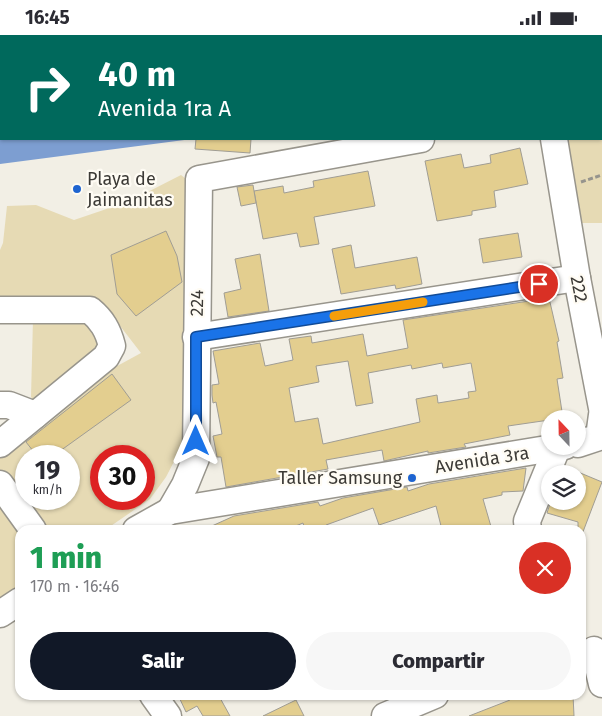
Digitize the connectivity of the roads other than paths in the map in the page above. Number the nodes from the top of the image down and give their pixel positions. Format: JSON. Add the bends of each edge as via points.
{"nodes":[{"id":1,"x":415,"y":140,"type":"edge"},
{"id":2,"x":554,"y":140,"type":"edge"},
{"id":3,"x":577,"y":278,"type":"junction"},
{"id":4,"x":0,"y":310,"type":"edge"},
{"id":5,"x":196,"y":337,"type":"junction"},
{"id":6,"x":0,"y":405,"type":"edge"},
{"id":7,"x":602,"y":408,"type":"edge"},
{"id":8,"x":35,"y":415,"type":"junction"},
{"id":9,"x":602,"y":415,"type":"edge"},
{"id":10,"x":586,"y":441,"type":"edge"},
{"id":11,"x":0,"y":444,"type":"edge"},
{"id":12,"x":541,"y":450,"type":"edge"},
{"id":13,"x":562,"y":455,"type":"edge"},
{"id":14,"x":0,"y":484,"type":"edge"},
{"id":15,"x":170,"y":511,"type":"junction"},
{"id":16,"x":29,"y":525,"type":"edge"},
{"id":17,"x":145,"y":525,"type":"edge"},
{"id":18,"x":527,"y":525,"type":"edge"},
{"id":19,"x":15,"y":604,"type":"edge"},
{"id":20,"x":0,"y":614,"type":"edge"},
{"id":21,"x":592,"y":650,"type":"edge"},
{"id":22,"x":602,"y":684,"type":"edge"},
{"id":23,"x":157,"y":700,"type":"edge"},
{"id":24,"x":423,"y":700,"type":"edge"},
{"id":25,"x":168,"y":716,"type":"edge"},
{"id":26,"x":385,"y":716,"type":"edge"}],
"edges":[{"from":1,"to":5,"type":"street","name":"224","via":[[199,179]]},
{"from":2,"to":3,"type":"street","name":"222"},
{"from":3,"to":5,"type":"street"},
{"from":3,"to":7,"type":"street","name":"222"},
{"from":4,"to":8,"type":"street","via":[[90,309],[109,332],[112,346],[106,357]]},
{"from":5,"to":15,"type":"street","name":"224","via":[[196,458]]},
{"from":6,"to":8,"type":"street"},
{"from":8,"to":11,"type":"street"},
{"from":9,"to":10,"type":"street","via":[[599,437]]},
{"from":12,"to":15,"type":"street","name":"Avenida 3ra"},
{"from":13,"to":18,"type":"street"},
{"from":14,"to":16,"type":"street"},
{"from":15,"to":17,"type":"street"},
{"from":19,"to":20,"type":"street"},
{"from":21,"to":22,"type":"street"},
{"from":23,"to":25,"type":"street"},
{"from":24,"to":26,"type":"street"}]}
